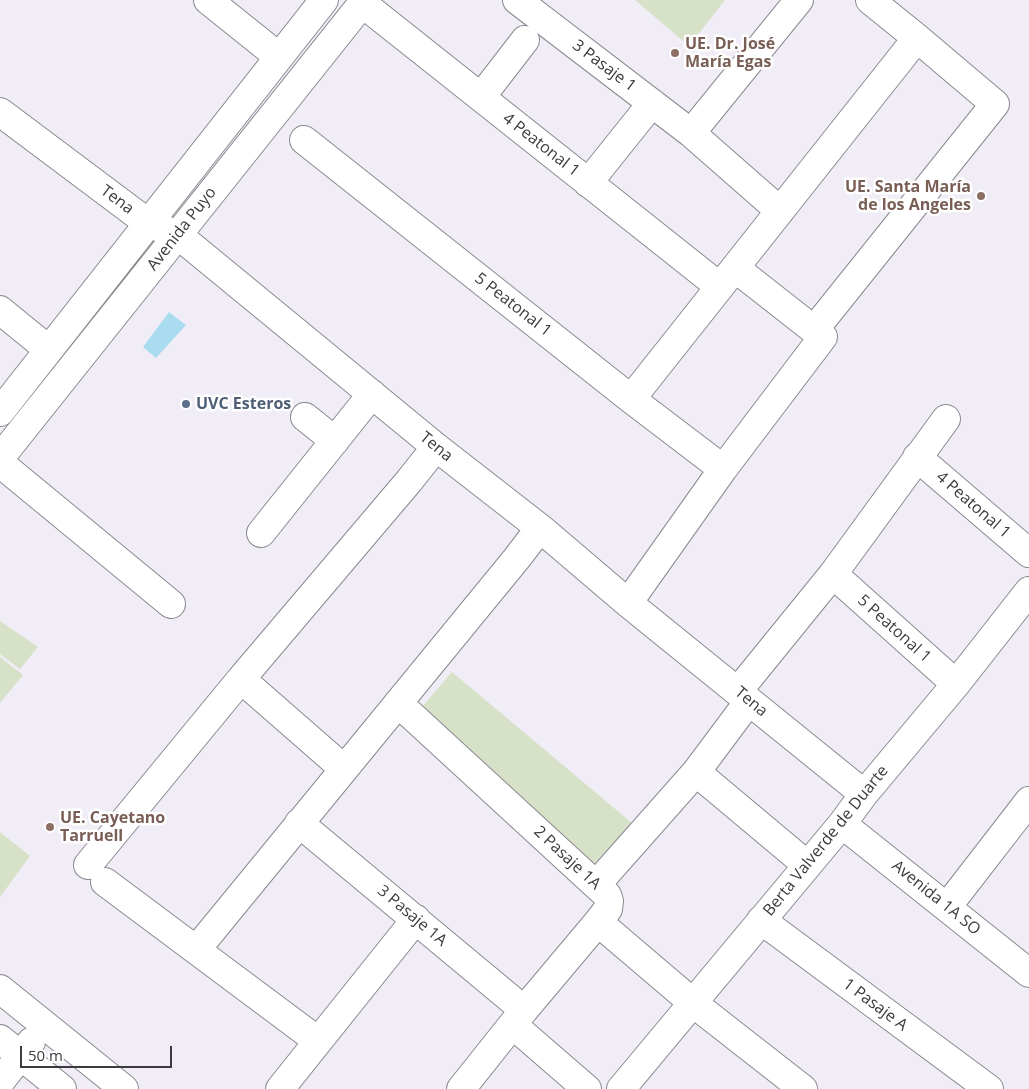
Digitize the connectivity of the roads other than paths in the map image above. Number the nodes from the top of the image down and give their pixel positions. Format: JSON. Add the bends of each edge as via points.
{"nodes":[{"id":1,"x":208,"y":0,"type":"edge"},
{"id":2,"x":324,"y":0,"type":"edge"},
{"id":3,"x":517,"y":0,"type":"edge"},
{"id":4,"x":799,"y":0,"type":"edge"},
{"id":5,"x":870,"y":0,"type":"edge"},
{"id":6,"x":363,"y":2,"type":"edge"},
{"id":7,"x":917,"y":38,"type":"junction"},
{"id":8,"x":525,"y":40,"type":"dead end"},
{"id":9,"x":279,"y":56,"type":"junction"},
{"id":10,"x":481,"y":97,"type":"junction"},
{"id":11,"x":652,"y":103,"type":"junction"},
{"id":12,"x":0,"y":112,"type":"edge"},
{"id":13,"x":691,"y":133,"type":"junction"},
{"id":14,"x":304,"y":140,"type":"dead end"},
{"id":15,"x":588,"y":183,"type":"junction"},
{"id":16,"x":780,"y":211,"type":"junction"},
{"id":17,"x":148,"y":223,"type":"junction"},
{"id":18,"x":178,"y":235,"type":"junction"},
{"id":19,"x":727,"y":278,"type":"junction"},
{"id":20,"x":0,"y":310,"type":"edge"},
{"id":21,"x":819,"y":333,"type":"junction"},
{"id":22,"x":49,"y":350,"type":"junction"},
{"id":23,"x":372,"y":394,"type":"junction"},
{"id":24,"x":631,"y":399,"type":"junction"},
{"id":25,"x":0,"y":412,"type":"edge"},
{"id":26,"x":305,"y":417,"type":"dead end"},
{"id":27,"x":946,"y":419,"type":"dead end"},
{"id":28,"x":335,"y":441,"type":"junction"},
{"id":29,"x":436,"y":447,"type":"junction"},
{"id":30,"x":917,"y":457,"type":"junction"},
{"id":31,"x":0,"y":458,"type":"edge"},
{"id":32,"x":0,"y":463,"type":"edge"},
{"id":33,"x":723,"y":469,"type":"junction"},
{"id":34,"x":540,"y":528,"type":"junction"},
{"id":35,"x":261,"y":533,"type":"dead end"},
{"id":36,"x":1029,"y":553,"type":"edge"},
{"id":37,"x":833,"y":574,"type":"junction"},
{"id":38,"x":1029,"y":591,"type":"edge"},
{"id":39,"x":628,"y":603,"type":"junction"},
{"id":40,"x":171,"y":604,"type":"dead end"},
{"id":41,"x":241,"y":679,"type":"junction"},
{"id":42,"x":956,"y":684,"type":"junction"},
{"id":43,"x":744,"y":696,"type":"junction"},
{"id":44,"x":398,"y":703,"type":"junction"},
{"id":45,"x":344,"y":769,"type":"junction"},
{"id":46,"x":696,"y":772,"type":"junction"},
{"id":47,"x":864,"y":794,"type":"junction"},
{"id":48,"x":1029,"y":801,"type":"edge"},
{"id":49,"x":299,"y":823,"type":"junction"},
{"id":50,"x":842,"y":824,"type":"junction"},
{"id":51,"x":807,"y":865,"type":"junction"},
{"id":52,"x":596,"y":885,"type":"junction"},
{"id":53,"x":947,"y":907,"type":"junction"},
{"id":54,"x":416,"y":919,"type":"junction"},
{"id":55,"x":761,"y":920,"type":"junction"},
{"id":56,"x":598,"y":922,"type":"junction"},
{"id":57,"x":196,"y":950,"type":"junction"},
{"id":58,"x":1029,"y":973,"type":"edge"},
{"id":59,"x":0,"y":989,"type":"edge"},
{"id":60,"x":693,"y":1003,"type":"junction"},
{"id":61,"x":519,"y":1017,"type":"junction"},
{"id":62,"x":45,"y":1025,"type":"junction"},
{"id":63,"x":0,"y":1039,"type":"edge"},
{"id":64,"x":318,"y":1041,"type":"junction"},
{"id":65,"x":21,"y":1056,"type":"junction"},
{"id":66,"x":0,"y":1082,"type":"edge"},
{"id":67,"x":62,"y":1089,"type":"edge"},
{"id":68,"x":124,"y":1089,"type":"edge"},
{"id":69,"x":280,"y":1089,"type":"edge"},
{"id":70,"x":461,"y":1089,"type":"edge"},
{"id":71,"x":587,"y":1089,"type":"edge"},
{"id":72,"x":620,"y":1089,"type":"edge"},
{"id":73,"x":803,"y":1089,"type":"edge"},
{"id":74,"x":989,"y":1089,"type":"edge"}],
"edges":[{"from":1,"to":9,"type":"street"},
{"from":2,"to":9,"type":"street","name":"Avenida Puyo"},
{"from":3,"to":11,"type":"street","name":"3 Pasaje 1"},
{"from":4,"to":13,"type":"street"},
{"from":5,"to":7,"type":"street"},
{"from":6,"to":10,"type":"street","name":"4 Peatonal 1"},
{"from":6,"to":18,"type":"street","name":"Avenida Puyo"},
{"from":7,"to":16,"type":"street"},
{"from":7,"to":21,"type":"street","via":[[995,104]]},
{"from":8,"to":10,"type":"street"},
{"from":9,"to":17,"type":"street","name":"Avenida Puyo"},
{"from":10,"to":15,"type":"street","name":"4 Peatonal 1"},
{"from":11,"to":13,"type":"street","name":"3 Pasaje 1"},
{"from":11,"to":15,"type":"street"},
{"from":12,"to":17,"type":"street","name":"Tena"},
{"from":13,"to":16,"type":"street","name":"3 Pasaje 1"},
{"from":14,"to":24,"type":"street","name":"5 Peatonal 1"},
{"from":15,"to":19,"type":"street","name":"4 Peatonal 1"},
{"from":16,"to":19,"type":"street"},
{"from":17,"to":18,"type":"street","name":"Tena"},
{"from":17,"to":22,"type":"street","name":"Avenida Puyo"},
{"from":18,"to":23,"type":"street","name":"Tena"},
{"from":18,"to":31,"type":"street","name":"Avenida Puyo"},
{"from":19,"to":21,"type":"street","name":"4 Peatonal 1"},
{"from":19,"to":24,"type":"street"},
{"from":20,"to":22,"type":"street"},
{"from":21,"to":33,"type":"street"},
{"from":22,"to":25,"type":"street","name":"Avenida Puyo"},
{"from":23,"to":28,"type":"street"},
{"from":23,"to":29,"type":"street","name":"Tena"},
{"from":24,"to":33,"type":"street","name":"5 Peatonal 1"},
{"from":26,"to":28,"type":"street"},
{"from":27,"to":30,"type":"street"},
{"from":28,"to":35,"type":"street"},
{"from":29,"to":34,"type":"street","name":"Tena"},
{"from":29,"to":41,"type":"street"},
{"from":30,"to":36,"type":"street","name":"4 Peatonal 1"},
{"from":30,"to":37,"type":"street"},
{"from":32,"to":40,"type":"street"},
{"from":33,"to":39,"type":"street"},
{"from":34,"to":39,"type":"street","name":"Tena"},
{"from":34,"to":44,"type":"street"},
{"from":37,"to":42,"type":"street","name":"5 Peatonal 1"},
{"from":37,"to":43,"type":"street"},
{"from":38,"to":42,"type":"street","name":"Berta Valverde de Duarte"},
{"from":39,"to":43,"type":"street","name":"Tena"},
{"from":41,"to":45,"type":"street"},
{"from":41,"to":57,"type":"street","via":[[97,873]]},
{"from":42,"to":47,"type":"street","name":"Berta Valverde de Duarte"},
{"from":43,"to":46,"type":"street"},
{"from":43,"to":47,"type":"street","name":"Tena"},
{"from":44,"to":45,"type":"street"},
{"from":44,"to":52,"type":"street","name":"2 Pasaje 1A"},
{"from":45,"to":49,"type":"street"},
{"from":46,"to":51,"type":"street"},
{"from":46,"to":52,"type":"street"},
{"from":47,"to":50,"type":"street","name":"Berta Valverde de Duarte"},
{"from":48,"to":53,"type":"street"},
{"from":49,"to":54,"type":"street","name":"3 Pasaje 1A"},
{"from":49,"to":57,"type":"street"},
{"from":50,"to":51,"type":"street","name":"Berta Valverde de Duarte"},
{"from":50,"to":53,"type":"street","name":"Avenida 1A SO"},
{"from":51,"to":55,"type":"street","name":"Berta Valverde de Duarte"},
{"from":52,"to":56,"type":"street","name":"2 Pasaje 1A","via":[[609,901],[608,909]]},
{"from":53,"to":58,"type":"street","name":"Avenida 1A SO"},
{"from":54,"to":61,"type":"street","name":"3 Pasaje 1A"},
{"from":54,"to":64,"type":"street"},
{"from":55,"to":60,"type":"street","name":"Berta Valverde de Duarte"},
{"from":55,"to":74,"type":"street","name":"1 Pasaje A"},
{"from":56,"to":60,"type":"street"},
{"from":56,"to":61,"type":"street"},
{"from":57,"to":64,"type":"street"},
{"from":59,"to":62,"type":"street"},
{"from":60,"to":72,"type":"street","name":"Berta Valverde de Duarte"},
{"from":60,"to":73,"type":"street"},
{"from":61,"to":70,"type":"street"},
{"from":61,"to":71,"type":"street","name":"3 Pasaje 1A"},
{"from":62,"to":65,"type":"street"},
{"from":62,"to":68,"type":"street"},
{"from":63,"to":65,"type":"street"},
{"from":64,"to":69,"type":"street"},
{"from":65,"to":66,"type":"street"},
{"from":65,"to":67,"type":"street"}]}
